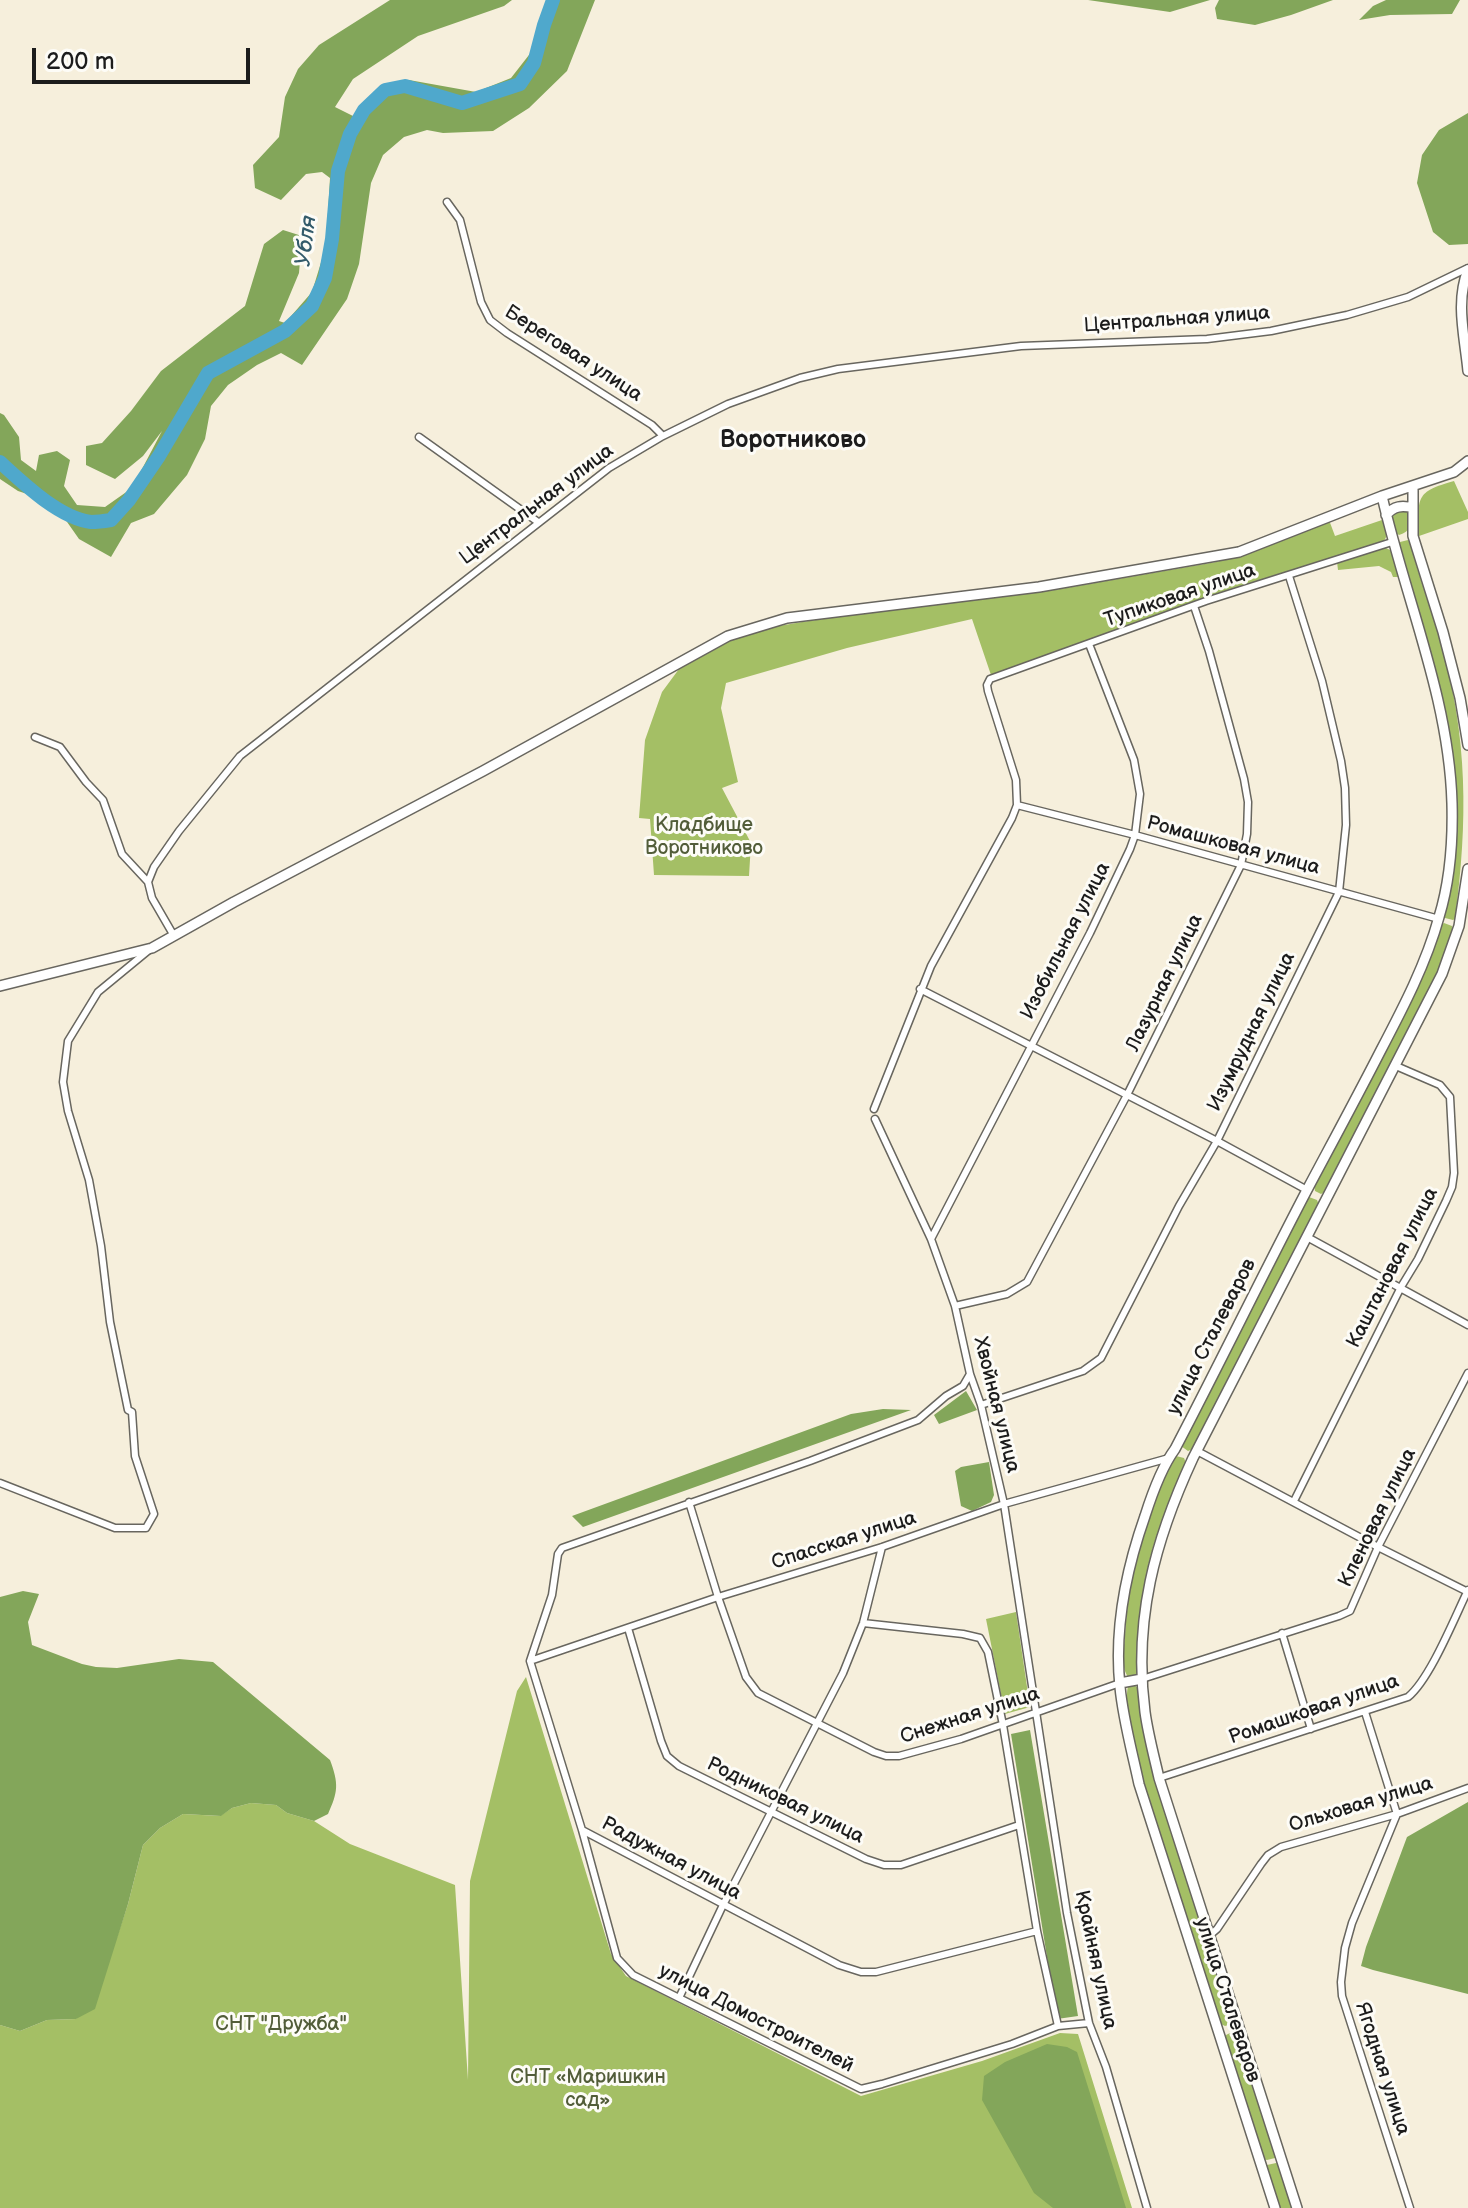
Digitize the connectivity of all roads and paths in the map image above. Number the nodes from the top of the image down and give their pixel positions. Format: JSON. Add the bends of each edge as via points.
{"nodes":[{"id":1,"x":447,"y":202,"type":"dead end"},
{"id":2,"x":1468,"y":269,"type":"edge"},
{"id":3,"x":1468,"y":371,"type":"edge"},
{"id":4,"x":663,"y":436,"type":"junction"},
{"id":5,"x":419,"y":437,"type":"dead end"},
{"id":6,"x":1468,"y":461,"type":"edge"},
{"id":7,"x":1413,"y":487,"type":"junction"},
{"id":8,"x":1382,"y":496,"type":"junction"},
{"id":9,"x":1413,"y":508,"type":"junction"},
{"id":10,"x":1386,"y":515,"type":"junction"},
{"id":11,"x":538,"y":522,"type":"junction"},
{"id":12,"x":1413,"y":536,"type":"junction"},
{"id":13,"x":1392,"y":542,"type":"junction"},
{"id":14,"x":1289,"y":576,"type":"junction"},
{"id":15,"x":1194,"y":606,"type":"junction"},
{"id":16,"x":1089,"y":644,"type":"junction"},
{"id":17,"x":35,"y":737,"type":"dead end"},
{"id":18,"x":1468,"y":745,"type":"edge"},
{"id":19,"x":1017,"y":805,"type":"junction"},
{"id":20,"x":1135,"y":835,"type":"junction"},
{"id":21,"x":1241,"y":865,"type":"junction"},
{"id":22,"x":1468,"y":869,"type":"edge"},
{"id":23,"x":148,"y":882,"type":"junction"},
{"id":24,"x":1339,"y":892,"type":"junction"},
{"id":25,"x":1439,"y":919,"type":"junction"},
{"id":26,"x":1463,"y":928,"type":"edge"},
{"id":27,"x":174,"y":936,"type":"junction"},
{"id":28,"x":152,"y":948,"type":"junction"},
{"id":29,"x":0,"y":986,"type":"edge"},
{"id":30,"x":920,"y":989,"type":"junction"},
{"id":31,"x":1031,"y":1047,"type":"junction"},
{"id":32,"x":1396,"y":1066,"type":"junction"},
{"id":33,"x":1127,"y":1095,"type":"junction"},
{"id":34,"x":874,"y":1109,"type":"dead end"},
{"id":35,"x":875,"y":1119,"type":"dead end"},
{"id":36,"x":1217,"y":1141,"type":"junction"},
{"id":37,"x":1307,"y":1190,"type":"junction"},
{"id":38,"x":1326,"y":1199,"type":"junction"},
{"id":39,"x":1307,"y":1237,"type":"junction"},
{"id":40,"x":931,"y":1239,"type":"junction"},
{"id":41,"x":1401,"y":1287,"type":"junction"},
{"id":42,"x":955,"y":1306,"type":"junction"},
{"id":43,"x":1468,"y":1325,"type":"edge"},
{"id":44,"x":1468,"y":1373,"type":"edge"},
{"id":45,"x":970,"y":1374,"type":"junction"},
{"id":46,"x":981,"y":1405,"type":"junction"},
{"id":47,"x":1172,"y":1453,"type":"junction"},
{"id":48,"x":1195,"y":1454,"type":"junction"},
{"id":49,"x":0,"y":1483,"type":"edge"},
{"id":50,"x":1294,"y":1501,"type":"junction"},
{"id":51,"x":689,"y":1502,"type":"junction"},
{"id":52,"x":1004,"y":1504,"type":"junction"},
{"id":53,"x":882,"y":1547,"type":"junction"},
{"id":54,"x":1378,"y":1547,"type":"junction"},
{"id":55,"x":1468,"y":1591,"type":"edge"},
{"id":56,"x":718,"y":1597,"type":"junction"},
{"id":57,"x":863,"y":1623,"type":"junction"},
{"id":58,"x":628,"y":1628,"type":"junction"},
{"id":59,"x":1282,"y":1633,"type":"junction"},
{"id":60,"x":530,"y":1661,"type":"junction"},
{"id":61,"x":1142,"y":1679,"type":"junction"},
{"id":62,"x":1120,"y":1683,"type":"junction"},
{"id":63,"x":1036,"y":1712,"type":"junction"},
{"id":64,"x":1365,"y":1712,"type":"junction"},
{"id":65,"x":818,"y":1723,"type":"junction"},
{"id":66,"x":1003,"y":1725,"type":"junction"},
{"id":67,"x":1311,"y":1729,"type":"junction"},
{"id":68,"x":1159,"y":1778,"type":"junction"},
{"id":69,"x":1468,"y":1788,"type":"edge"},
{"id":70,"x":772,"y":1811,"type":"junction"},
{"id":71,"x":1397,"y":1814,"type":"junction"},
{"id":72,"x":1019,"y":1825,"type":"junction"},
{"id":73,"x":582,"y":1830,"type":"junction"},
{"id":74,"x":723,"y":1905,"type":"junction"},
{"id":75,"x":1037,"y":1931,"type":"junction"},
{"id":76,"x":1210,"y":1935,"type":"junction"},
{"id":77,"x":679,"y":1998,"type":"junction"},
{"id":78,"x":1089,"y":2023,"type":"junction"},
{"id":79,"x":1058,"y":2026,"type":"junction"},
{"id":80,"x":1238,"y":2026,"type":"junction"},
{"id":81,"x":1219,"y":2033,"type":"junction"},
{"id":82,"x":1281,"y":2158,"type":"junction"},
{"id":83,"x":1261,"y":2164,"type":"junction"},
{"id":84,"x":1147,"y":2208,"type":"edge"},
{"id":85,"x":1275,"y":2208,"type":"edge"},
{"id":86,"x":1297,"y":2208,"type":"edge"},
{"id":87,"x":1410,"y":2208,"type":"edge"}],
"edges":[{"from":1,"to":4,"type":"street","name":"Береговая улица","via":[[460,220],[490,320]]},
{"from":2,"to":3,"type":"main road","via":[[1461,306]]},
{"from":2,"to":4,"type":"street","name":"Центральная улица","via":[[1408,297],[1271,331],[1207,339],[1021,346],[838,369],[728,404]]},
{"from":4,"to":11,"type":"street","name":"Центральная улица","via":[[609,468]]},
{"from":5,"to":11,"type":"street"},
{"from":6,"to":7,"type":"main road"},
{"from":7,"to":8,"type":"main road"},
{"from":7,"to":9,"type":"main road"},
{"from":8,"to":10,"type":"main road","name":"улица Сталеваров"},
{"from":8,"to":27,"type":"main road","via":[[1239,552],[1039,587],[787,618],[728,636]]},
{"from":9,"to":10,"type":"main road","via":[[1399,506]]},
{"from":9,"to":12,"type":"main road"},
{"from":10,"to":13,"type":"main road","name":"улица Сталеваров"},
{"from":11,"to":23,"type":"street","name":"Центральная улица","via":[[240,756],[179,831]]},
{"from":12,"to":13,"type":"main road"},
{"from":12,"to":18,"type":"main road","via":[[1443,632]]},
{"from":13,"to":14,"type":"street","name":"Тупиковая улица"},
{"from":13,"to":25,"type":"main road","name":"улица Сталеваров","via":[[1439,701],[1450,768],[1451,835]]},
{"from":14,"to":15,"type":"street","name":"Тупиковая улица"},
{"from":14,"to":24,"type":"street","name":"Изумрудная улица","via":[[1341,761],[1346,825]]},
{"from":15,"to":16,"type":"street","name":"Тупиковая улица"},
{"from":15,"to":21,"type":"street","name":"Лазурная улица","via":[[1244,779],[1247,834]]},
{"from":16,"to":19,"type":"street","name":"Тупиковая улица","via":[[995,676],[987,685],[1016,780]]},
{"from":16,"to":20,"type":"street","name":"Изобильная улица","via":[[1139,777]]},
{"from":17,"to":23,"type":"street","via":[[60,747],[103,800],[122,854]]},
{"from":19,"to":20,"type":"street","name":"Ромашковая улица"},
{"from":19,"to":30,"type":"street"},
{"from":20,"to":21,"type":"street","name":"Ромашковая улица"},
{"from":20,"to":31,"type":"street","name":"Изобильная улица"},
{"from":21,"to":24,"type":"street","name":"Ромашковая улица"},
{"from":21,"to":33,"type":"street","name":"Лазурная улица"},
{"from":22,"to":26,"type":"main road","name":"улица Сталеваров"},
{"from":23,"to":27,"type":"street"},
{"from":24,"to":25,"type":"street","name":"Ромашковая улица"},
{"from":24,"to":36,"type":"street","name":"Изумрудная улица"},
{"from":25,"to":26,"type":"main road"},
{"from":25,"to":37,"type":"main road","name":"улица Сталеваров","via":[[1400,1015]]},
{"from":26,"to":32,"type":"main road","name":"улица Сталеваров"},
{"from":27,"to":28,"type":"main road"},
{"from":28,"to":29,"type":"main road"},
{"from":28,"to":49,"type":"street","via":[[98,992],[68,1041],[63,1082],[89,1180],[110,1322],[132,1412],[135,1456],[154,1514],[146,1528],[115,1528]]},
{"from":30,"to":31,"type":"street"},
{"from":30,"to":34,"type":"street"},
{"from":31,"to":33,"type":"street"},
{"from":31,"to":40,"type":"street","name":"Изобильная улица"},
{"from":32,"to":38,"type":"main road","name":"улица Сталеваров"},
{"from":32,"to":41,"type":"street","name":"Каштановая улица","via":[[1440,1085],[1450,1097],[1454,1173],[1446,1201]]},
{"from":33,"to":36,"type":"street"},
{"from":33,"to":42,"type":"street","name":"Лазурная улица","via":[[1027,1282],[1007,1294]]},
{"from":35,"to":40,"type":"street","name":"Хвойная улица"},
{"from":36,"to":37,"type":"street"},
{"from":36,"to":46,"type":"street","name":"Изумрудная улица","via":[[1101,1358],[1083,1371]]},
{"from":37,"to":38,"type":"main road"},
{"from":37,"to":47,"type":"main road","name":"улица Сталеваров"},
{"from":38,"to":39,"type":"main road","name":"улица Сталеваров"},
{"from":39,"to":41,"type":"street"},
{"from":39,"to":48,"type":"main road","name":"улица Сталеваров"},
{"from":40,"to":42,"type":"street","name":"Хвойная улица"},
{"from":41,"to":43,"type":"street"},
{"from":41,"to":50,"type":"street","name":"Каштановая улица"},
{"from":42,"to":45,"type":"street","name":"Хвойная улица"},
{"from":44,"to":54,"type":"street","name":"Кленовая улица"},
{"from":45,"to":46,"type":"street","name":"Хвойная улица"},
{"from":45,"to":51,"type":"street","via":[[963,1386],[918,1420]]},
{"from":46,"to":52,"type":"street","name":"Хвойная улица"},
{"from":47,"to":48,"type":"main road"},
{"from":47,"to":52,"type":"street","name":"Спасская улица"},
{"from":47,"to":62,"type":"main road","name":"улица Сталеваров","via":[[1141,1528],[1125,1586]]},
{"from":48,"to":50,"type":"street"},
{"from":48,"to":61,"type":"main road","name":"улица Сталеваров","via":[[1149,1576]]},
{"from":50,"to":54,"type":"street"},
{"from":51,"to":56,"type":"street","name":"Снежная улица"},
{"from":51,"to":60,"type":"street","via":[[562,1548]]},
{"from":52,"to":53,"type":"street","name":"Спасская улица"},
{"from":52,"to":63,"type":"street","name":"Хвойная улица"},
{"from":53,"to":56,"type":"street","name":"Спасская улица"},
{"from":53,"to":57,"type":"street"},
{"from":54,"to":55,"type":"street"},
{"from":54,"to":59,"type":"street","name":"Кленовая улица","via":[[1350,1611]]},
{"from":55,"to":64,"type":"street","name":"Ромашковая улица","via":[[1417,1690]]},
{"from":56,"to":58,"type":"street","name":"Спасская улица"},
{"from":56,"to":65,"type":"street","name":"Снежная улица","via":[[746,1677],[758,1693]]},
{"from":57,"to":65,"type":"street"},
{"from":57,"to":66,"type":"street","via":[[980,1638],[988,1652]]},
{"from":58,"to":60,"type":"street","name":"Спасская улица"},
{"from":58,"to":70,"type":"street","name":"Родниковая улица","via":[[667,1756]]},
{"from":59,"to":61,"type":"street","name":"Кленовая улица"},
{"from":59,"to":67,"type":"street"},
{"from":60,"to":73,"type":"street","name":"Радужная улица"},
{"from":61,"to":62,"type":"main road"},
{"from":61,"to":68,"type":"main road","name":"улица Сталеваров"},
{"from":62,"to":63,"type":"street","name":"Снежная улица"},
{"from":62,"to":81,"type":"main road","name":"улица Сталеваров","via":[[1139,1784]]},
{"from":63,"to":66,"type":"street","name":"Снежная улица"},
{"from":63,"to":78,"type":"street","name":"Крайняя улица"},
{"from":64,"to":67,"type":"street","name":"Ромашковая улица"},
{"from":64,"to":71,"type":"street"},
{"from":65,"to":66,"type":"street","name":"Снежная улица","via":[[886,1756]]},
{"from":65,"to":70,"type":"street"},
{"from":66,"to":72,"type":"street"},
{"from":67,"to":68,"type":"street","name":"Ромашковая улица"},
{"from":68,"to":76,"type":"main road","name":"улица Сталеваров"},
{"from":69,"to":71,"type":"street","name":"Ольховая улица"},
{"from":70,"to":72,"type":"street","name":"Родниковая улица","via":[[884,1865],[901,1865]]},
{"from":70,"to":74,"type":"street"},
{"from":71,"to":76,"type":"street","name":"Ольховая улица","via":[[1268,1855]]},
{"from":71,"to":87,"type":"street","name":"Ягодная улица","via":[[1352,1923],[1341,1982]]},
{"from":72,"to":75,"type":"street"},
{"from":73,"to":74,"type":"street","name":"Радужная улица"},
{"from":73,"to":77,"type":"street","name":"улица Домостроителей","via":[[617,1958],[633,1975]]},
{"from":74,"to":75,"type":"street","name":"Радужная улица","via":[[861,1972]]},
{"from":74,"to":77,"type":"street"},
{"from":75,"to":79,"type":"street"},
{"from":76,"to":80,"type":"main road","name":"улица Сталеваров"},
{"from":77,"to":79,"type":"street","name":"улица Домостроителей","via":[[861,2089]]},
{"from":78,"to":79,"type":"street","name":"улица Домостроителей"},
{"from":78,"to":84,"type":"street","name":"Крайняя улица"},
{"from":80,"to":81,"type":"main road"},
{"from":80,"to":82,"type":"main road","name":"улица Сталеваров"},
{"from":81,"to":83,"type":"main road","name":"улица Сталеваров"},
{"from":82,"to":83,"type":"main road"},
{"from":82,"to":86,"type":"main road","name":"улица Сталеваров"},
{"from":83,"to":85,"type":"main road","name":"улица Сталеваров"}]}
